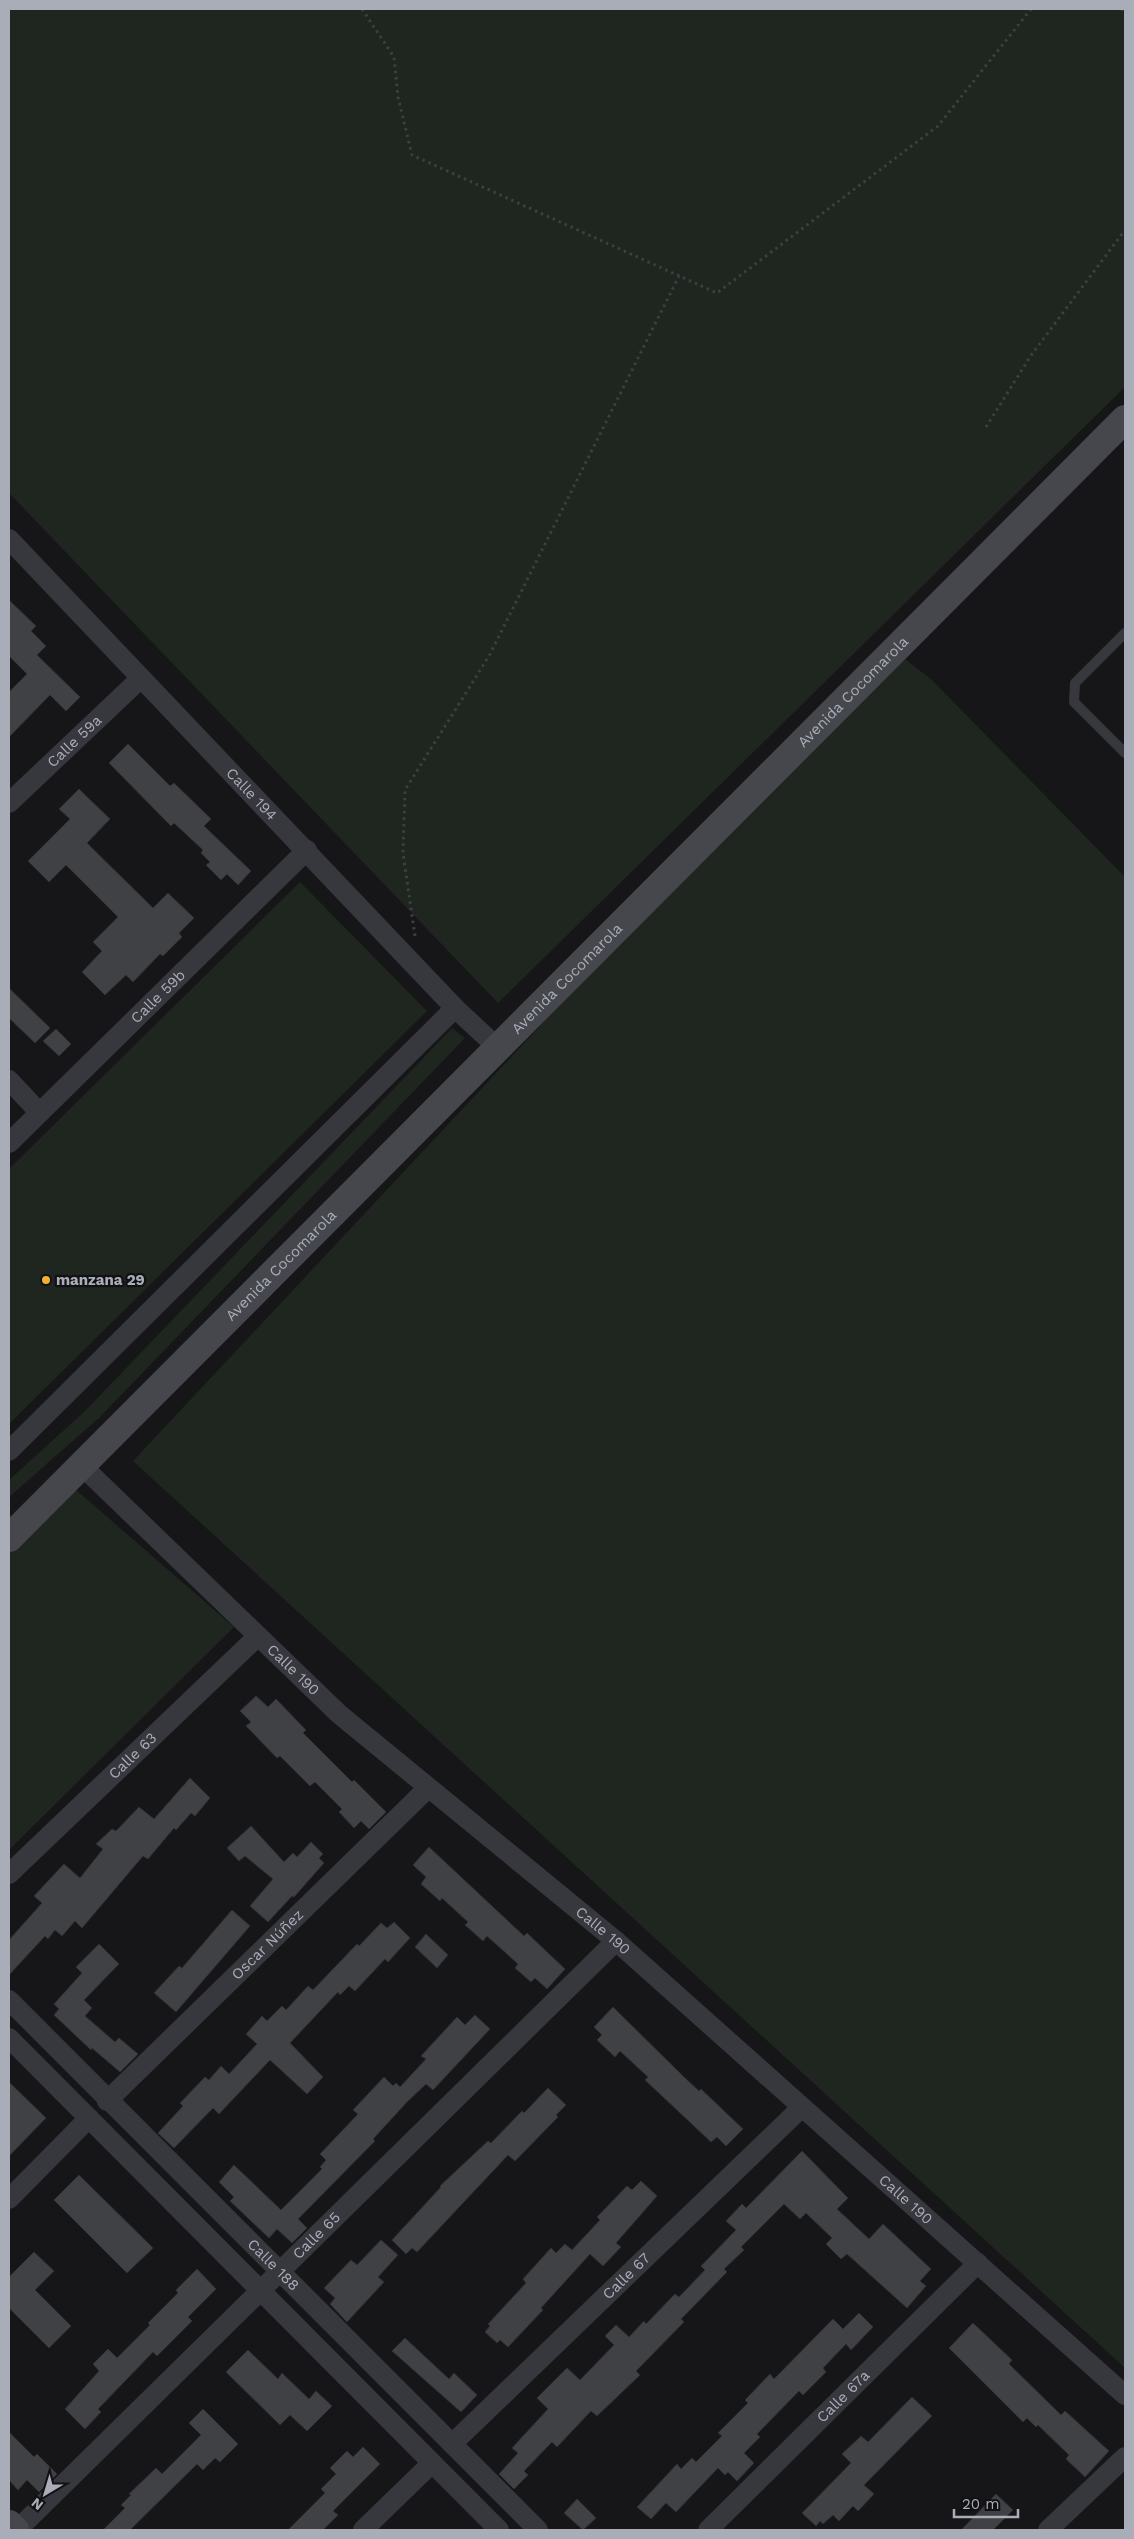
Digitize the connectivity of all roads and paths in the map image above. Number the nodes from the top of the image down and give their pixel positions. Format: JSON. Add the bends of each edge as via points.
{"nodes":[{"id":1,"x":362,"y":9,"type":"edge"},
{"id":2,"x":1031,"y":9,"type":"edge"},
{"id":3,"x":1121,"y":9,"type":"edge"},
{"id":4,"x":1125,"y":11,"type":"edge"},
{"id":5,"x":1125,"y":230,"type":"edge"},
{"id":6,"x":679,"y":276,"type":"junction"},
{"id":7,"x":1125,"y":419,"type":"edge"},
{"id":8,"x":986,"y":427,"type":"dead end"},
{"id":9,"x":9,"y":539,"type":"edge"},
{"id":10,"x":1125,"y":633,"type":"edge"},
{"id":11,"x":140,"y":679,"type":"junction"},
{"id":12,"x":1125,"y":753,"type":"edge"},
{"id":13,"x":9,"y":803,"type":"edge"},
{"id":14,"x":307,"y":850,"type":"junction"},
{"id":15,"x":420,"y":968,"type":"junction"},
{"id":16,"x":456,"y":1008,"type":"junction"},
{"id":17,"x":498,"y":1048,"type":"junction"},
{"id":18,"x":9,"y":1080,"type":"edge"},
{"id":19,"x":39,"y":1112,"type":"junction"},
{"id":20,"x":9,"y":1143,"type":"edge"},
{"id":21,"x":9,"y":1451,"type":"edge"},
{"id":22,"x":82,"y":1465,"type":"junction"},
{"id":23,"x":9,"y":1538,"type":"edge"},
{"id":24,"x":258,"y":1637,"type":"junction"},
{"id":25,"x":428,"y":1788,"type":"junction"},
{"id":26,"x":9,"y":1874,"type":"edge"},
{"id":27,"x":616,"y":1941,"type":"junction"},
{"id":28,"x":9,"y":2000,"type":"edge"},
{"id":29,"x":9,"y":2038,"type":"edge"},
{"id":30,"x":107,"y":2101,"type":"junction"},
{"id":31,"x":802,"y":2107,"type":"junction"},
{"id":32,"x":89,"y":2118,"type":"junction"},
{"id":33,"x":9,"y":2199,"type":"edge"},
{"id":34,"x":978,"y":2263,"type":"junction"},
{"id":35,"x":280,"y":2271,"type":"junction"},
{"id":36,"x":260,"y":2290,"type":"junction"},
{"id":37,"x":1125,"y":2394,"type":"edge"},
{"id":38,"x":452,"y":2444,"type":"junction"},
{"id":39,"x":1125,"y":2458,"type":"edge"},
{"id":40,"x":432,"y":2463,"type":"junction"},
{"id":41,"x":9,"y":2524,"type":"edge"},
{"id":42,"x":16,"y":2530,"type":"edge"},
{"id":43,"x":363,"y":2530,"type":"edge"},
{"id":44,"x":499,"y":2530,"type":"edge"},
{"id":45,"x":538,"y":2530,"type":"edge"},
{"id":46,"x":708,"y":2530,"type":"edge"},
{"id":47,"x":1048,"y":2530,"type":"edge"}],
"edges":[{"from":1,"to":6,"type":"path","via":[[394,57],[398,97],[412,155]]},
{"from":2,"to":6,"type":"path","via":[[938,126],[717,293]]},
{"from":3,"to":4,"type":"path"},
{"from":5,"to":8,"type":"path","via":[[1032,354]]},
{"from":6,"to":15,"type":"path","via":[[489,656],[405,790],[403,853]]},
{"from":7,"to":17,"type":"street","name":"Avenida Cocomarola"},
{"from":9,"to":11,"type":"street","name":"Calle 194"},
{"from":10,"to":12,"type":"lane","via":[[1075,683],[1074,702]]},
{"from":11,"to":13,"type":"street","name":"Calle 59a"},
{"from":11,"to":14,"type":"street","name":"Calle 194"},
{"from":14,"to":15,"type":"street","name":"Calle 194"},
{"from":14,"to":19,"type":"street","name":"Calle 59b"},
{"from":15,"to":16,"type":"street","name":"Calle 194"},
{"from":16,"to":17,"type":"street","name":"Calle 194"},
{"from":16,"to":21,"type":"street"},
{"from":17,"to":22,"type":"street","name":"Avenida Cocomarola"},
{"from":18,"to":19,"type":"street"},
{"from":19,"to":20,"type":"street","name":"Calle 59b"},
{"from":22,"to":23,"type":"street","name":"Avenida Cocomarola"},
{"from":22,"to":24,"type":"street","name":"Calle 190"},
{"from":24,"to":25,"type":"street","name":"Calle 190","via":[[339,1714]]},
{"from":24,"to":26,"type":"street","name":"Calle 63"},
{"from":25,"to":27,"type":"street","name":"Calle 190"},
{"from":25,"to":30,"type":"street","name":"Oscar Núñez"},
{"from":27,"to":31,"type":"street","name":"Calle 190"},
{"from":27,"to":35,"type":"street","name":"Calle 65"},
{"from":28,"to":30,"type":"street","name":"Calle 188"},
{"from":29,"to":32,"type":"street","name":"Calle 188"},
{"from":30,"to":35,"type":"street","name":"Calle 188"},
{"from":31,"to":34,"type":"street","name":"Calle 190"},
{"from":31,"to":38,"type":"street","name":"Calle 67"},
{"from":32,"to":33,"type":"street"},
{"from":32,"to":36,"type":"street","name":"Calle 188"},
{"from":34,"to":37,"type":"street","name":"Calle 190"},
{"from":34,"to":46,"type":"street","name":"Calle 67a"},
{"from":35,"to":36,"type":"street","name":"Calle 65"},
{"from":35,"to":38,"type":"street","name":"Calle 188"},
{"from":36,"to":40,"type":"street","name":"Calle 188"},
{"from":36,"to":42,"type":"street","name":"Calle 65"},
{"from":38,"to":45,"type":"street","name":"Calle 188"},
{"from":39,"to":47,"type":"street"},
{"from":40,"to":43,"type":"street"},
{"from":40,"to":44,"type":"street","name":"Calle 188"},
{"from":41,"to":42,"type":"street"}]}
